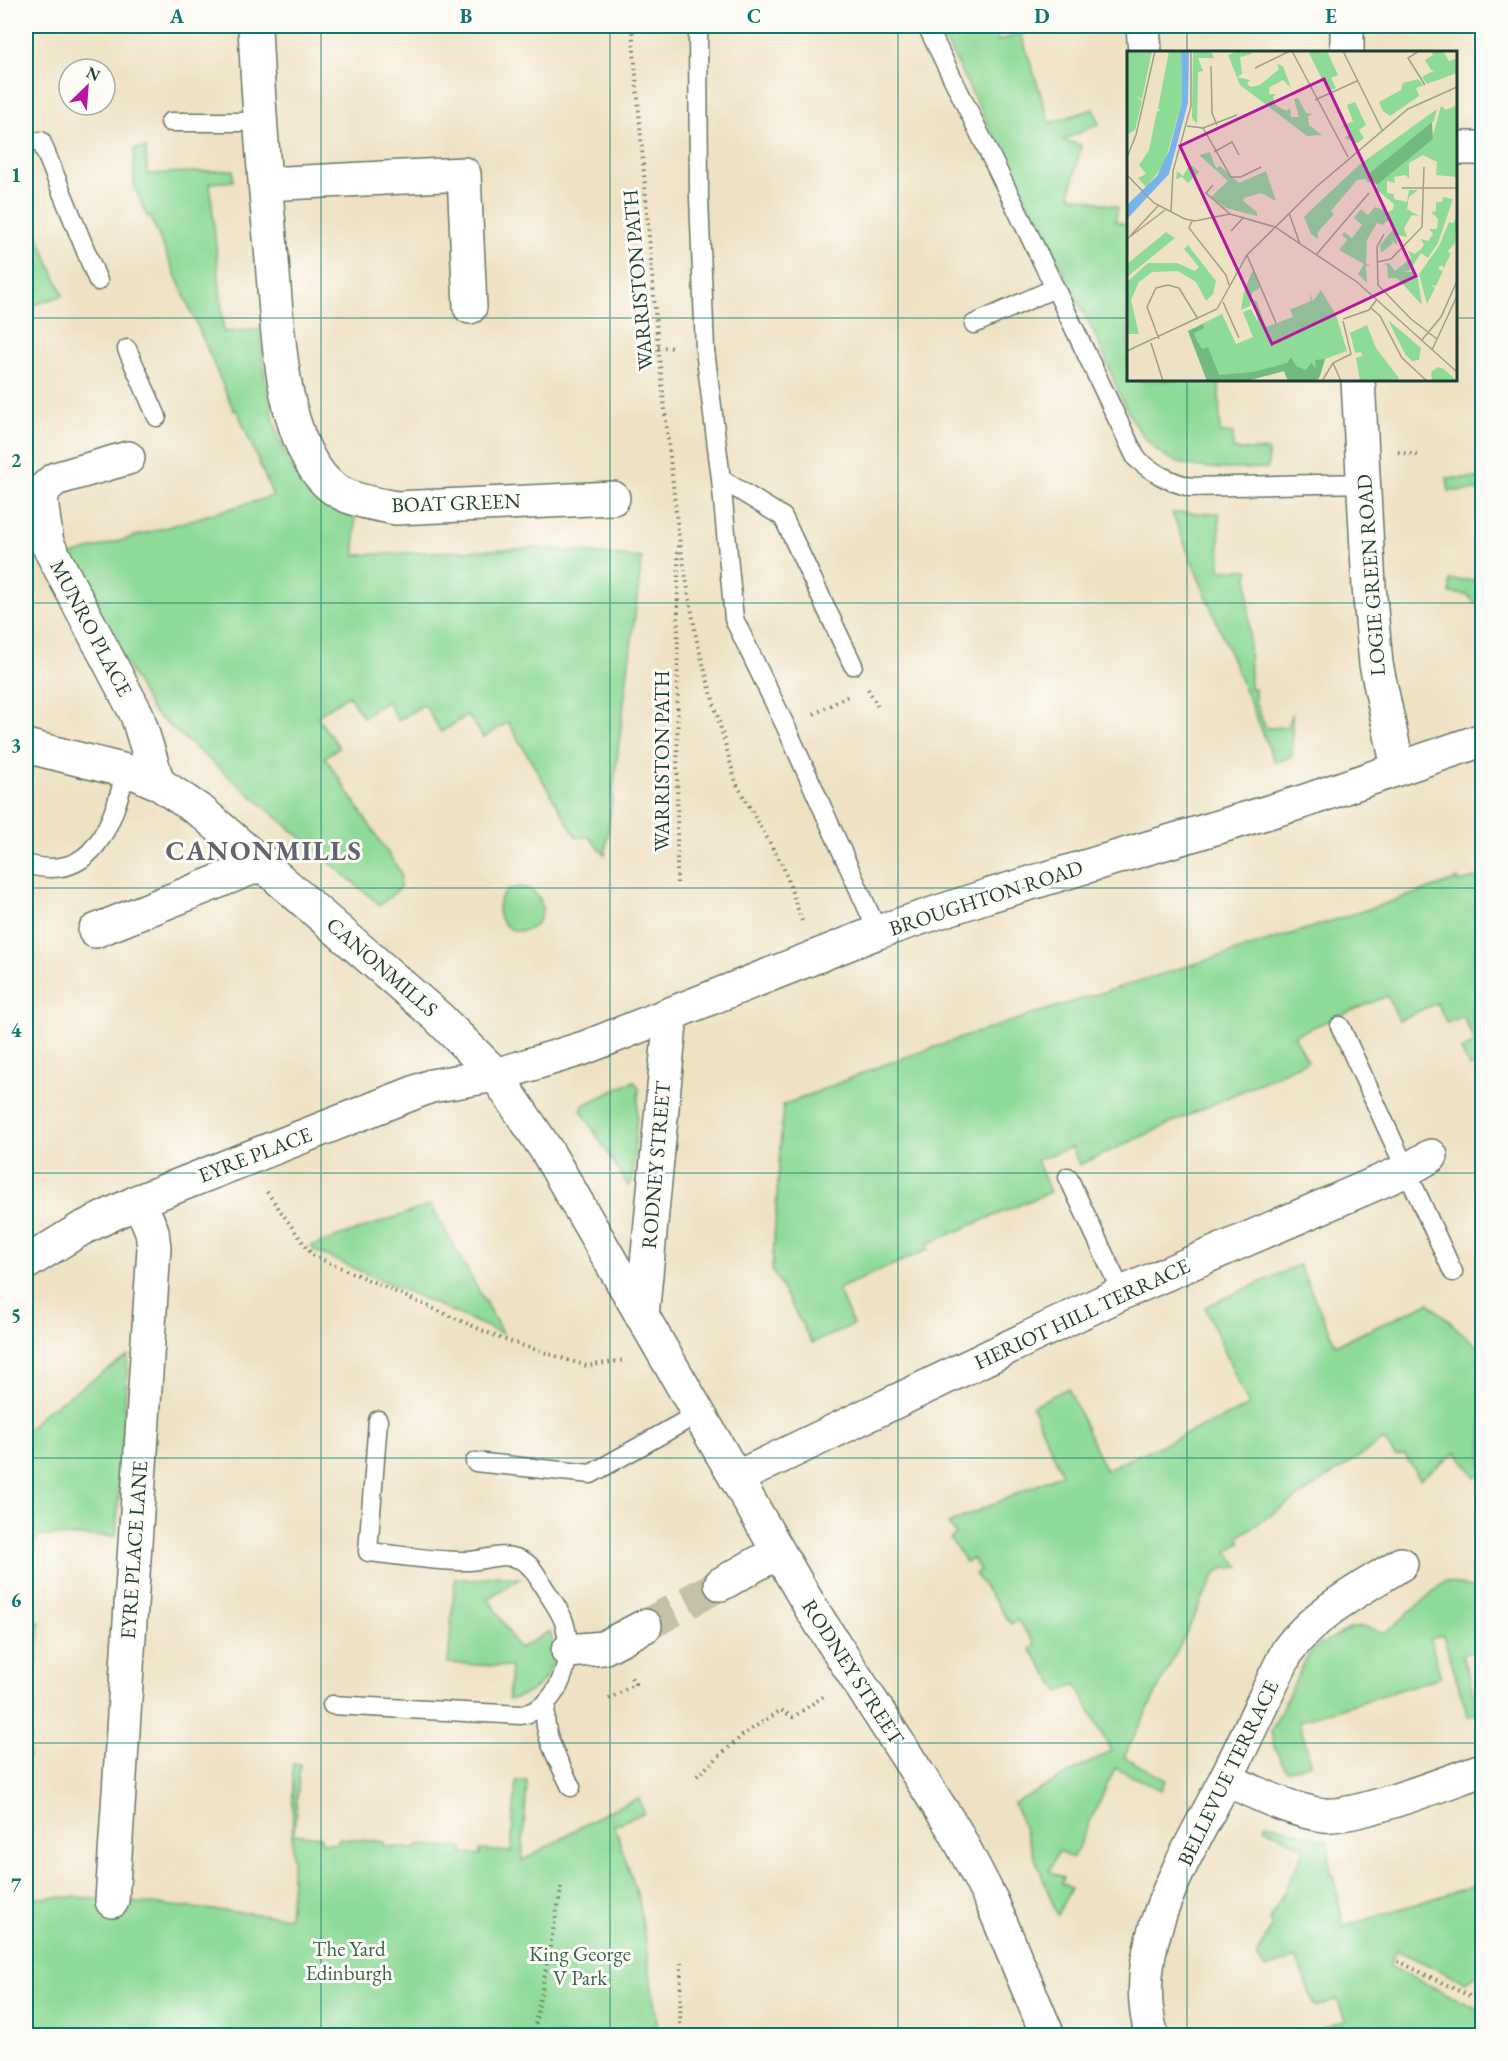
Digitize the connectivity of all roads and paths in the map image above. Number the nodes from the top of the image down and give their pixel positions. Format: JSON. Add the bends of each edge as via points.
{"nodes":[{"id":1,"x":255,"y":26,"type":"edge"},
{"id":2,"x":632,"y":26,"type":"edge"},
{"id":3,"x":698,"y":26,"type":"edge"},
{"id":4,"x":927,"y":26,"type":"edge"},
{"id":5,"x":1143,"y":26,"type":"edge"},
{"id":6,"x":1347,"y":26,"type":"edge"},
{"id":7,"x":1145,"y":51,"type":"edge"},
{"id":8,"x":1347,"y":51,"type":"edge"},
{"id":9,"x":170,"y":122,"type":"dead end"},
{"id":10,"x":259,"y":122,"type":"junction"},
{"id":11,"x":41,"y":141,"type":"dead end"},
{"id":12,"x":1457,"y":148,"type":"edge"},
{"id":13,"x":1482,"y":148,"type":"edge"},
{"id":14,"x":265,"y":184,"type":"junction"},
{"id":15,"x":98,"y":281,"type":"dead end"},
{"id":16,"x":1055,"y":288,"type":"junction"},
{"id":17,"x":470,"y":307,"type":"dead end"},
{"id":18,"x":974,"y":324,"type":"dead end"},
{"id":19,"x":127,"y":350,"type":"dead end"},
{"id":20,"x":1358,"y":381,"type":"edge"},
{"id":21,"x":157,"y":417,"type":"dead end"},
{"id":22,"x":128,"y":458,"type":"dead end"},
{"id":23,"x":721,"y":479,"type":"junction"},
{"id":24,"x":1364,"y":483,"type":"junction"},
{"id":25,"x":613,"y":498,"type":"dead end"},
{"id":26,"x":678,"y":531,"type":"junction"},
{"id":27,"x":854,"y":665,"type":"dead end"},
{"id":28,"x":867,"y":687,"type":"dead end"},
{"id":29,"x":786,"y":727,"type":"junction"},
{"id":30,"x":1482,"y":740,"type":"edge"},
{"id":31,"x":26,"y":746,"type":"edge"},
{"id":32,"x":1398,"y":768,"type":"junction"},
{"id":33,"x":126,"y":771,"type":"junction"},
{"id":34,"x":158,"y":783,"type":"junction"},
{"id":35,"x":26,"y":864,"type":"edge"},
{"id":36,"x":264,"y":864,"type":"junction"},
{"id":37,"x":677,"y":883,"type":"dead end"},
{"id":38,"x":95,"y":932,"type":"dead end"},
{"id":39,"x":878,"y":932,"type":"junction"},
{"id":40,"x":814,"y":956,"type":"junction"},
{"id":41,"x":671,"y":1014,"type":"junction"},
{"id":42,"x":1340,"y":1026,"type":"dead end"},
{"id":43,"x":496,"y":1075,"type":"junction"},
{"id":44,"x":244,"y":1159,"type":"junction"},
{"id":45,"x":1419,"y":1163,"type":"junction"},
{"id":46,"x":1068,"y":1177,"type":"dead end"},
{"id":47,"x":139,"y":1201,"type":"junction"},
{"id":48,"x":26,"y":1263,"type":"edge"},
{"id":49,"x":1453,"y":1272,"type":"dead end"},
{"id":50,"x":1122,"y":1293,"type":"junction"},
{"id":51,"x":642,"y":1316,"type":"junction"},
{"id":52,"x":587,"y":1366,"type":"dead end"},
{"id":53,"x":699,"y":1413,"type":"junction"},
{"id":54,"x":378,"y":1420,"type":"dead end"},
{"id":55,"x":475,"y":1462,"type":"dead end"},
{"id":56,"x":736,"y":1478,"type":"junction"},
{"id":57,"x":778,"y":1552,"type":"junction"},
{"id":58,"x":1401,"y":1564,"type":"dead end"},
{"id":59,"x":721,"y":1584,"type":"tunnel mouth"},
{"id":60,"x":645,"y":1626,"type":"tunnel mouth"},
{"id":61,"x":568,"y":1652,"type":"junction"},
{"id":62,"x":855,"y":1675,"type":"junction"},
{"id":63,"x":633,"y":1685,"type":"dead end"},
{"id":64,"x":609,"y":1699,"type":"dead end"},
{"id":65,"x":547,"y":1702,"type":"junction"},
{"id":66,"x":332,"y":1705,"type":"dead end"},
{"id":67,"x":1482,"y":1770,"type":"edge"},
{"id":68,"x":697,"y":1776,"type":"dead end"},
{"id":69,"x":1226,"y":1779,"type":"junction"},
{"id":70,"x":571,"y":1787,"type":"dead end"},
{"id":71,"x":562,"y":1884,"type":"dead end"},
{"id":72,"x":112,"y":1901,"type":"dead end"},
{"id":73,"x":1398,"y":1961,"type":"dead end"},
{"id":74,"x":681,"y":1963,"type":"dead end"},
{"id":75,"x":1482,"y":2002,"type":"edge"},
{"id":76,"x":533,"y":2036,"type":"edge"},
{"id":77,"x":680,"y":2036,"type":"edge"},
{"id":78,"x":1048,"y":2036,"type":"edge"},
{"id":79,"x":1152,"y":2036,"type":"edge"}],
"edges":[{"from":1,"to":10,"type":"street","name":"BOAT GREEN"},
{"from":2,"to":26,"type":"path","name":"WARRISTON PATH","via":[[658,347]]},
{"from":3,"to":23,"type":"lane","via":[[705,350]]},
{"from":4,"to":16,"type":"lane"},
{"from":5,"to":7,"type":"street"},
{"from":6,"to":8,"type":"street"},
{"from":9,"to":10,"type":"lane"},
{"from":10,"to":14,"type":"street","name":"BOAT GREEN"},
{"from":11,"to":15,"type":"lane"},
{"from":12,"to":13,"type":"street"},
{"from":14,"to":17,"type":"street","via":[[464,174]]},
{"from":14,"to":25,"type":"street","name":"BOAT GREEN","via":[[262,254],[285,386],[306,451],[328,485],[361,501],[396,508],[490,509]]},
{"from":16,"to":18,"type":"lane"},
{"from":16,"to":24,"type":"lane","via":[[1136,458],[1152,472],[1190,487]]},
{"from":19,"to":21,"type":"lane"},
{"from":20,"to":24,"type":"street","name":"LOGIE GREEN ROAD"},
{"from":22,"to":34,"type":"street","name":"MUNRO PLACE","via":[[55,479],[44,489],[40,501],[47,543],[137,715]]},
{"from":23,"to":27,"type":"lane","via":[[783,517]]},
{"from":23,"to":29,"type":"lane","via":[[734,619]]},
{"from":24,"to":32,"type":"street","name":"LOGIE GREEN ROAD","via":[[1368,587],[1378,683]]},
{"from":26,"to":37,"type":"path","name":"WARRISTON PATH"},
{"from":26,"to":40,"type":"path","name":"WARRISTON PATH","via":[[697,642],[736,783],[783,866]]},
{"from":28,"to":29,"type":"path"},
{"from":29,"to":39,"type":"lane"},
{"from":30,"to":32,"type":"street","name":"BROUGHTON ROAD"},
{"from":31,"to":33,"type":"street","name":"CANONMILLS"},
{"from":32,"to":39,"type":"street","name":"BROUGHTON ROAD","via":[[1302,802]]},
{"from":33,"to":34,"type":"street","name":"CANONMILLS"},
{"from":33,"to":35,"type":"lane","via":[[109,825],[84,858],[60,869],[46,870]]},
{"from":34,"to":36,"type":"street","name":"CANONMILLS","via":[[203,813]]},
{"from":36,"to":38,"type":"street"},
{"from":36,"to":43,"type":"street","name":"CANONMILLS","via":[[439,1017]]},
{"from":39,"to":40,"type":"street","name":"BROUGHTON ROAD"},
{"from":40,"to":41,"type":"street","name":"BROUGHTON ROAD"},
{"from":41,"to":43,"type":"street","name":"BROUGHTON ROAD","via":[[584,1048]]},
{"from":41,"to":51,"type":"street","name":"RODNEY STREET"},
{"from":42,"to":45,"type":"lane"},
{"from":43,"to":44,"type":"street","name":"EYRE PLACE","via":[[431,1086]]},
{"from":43,"to":51,"type":"street","name":"RODNEY STREET","via":[[547,1151]]},
{"from":44,"to":47,"type":"street","name":"EYRE PLACE"},
{"from":44,"to":52,"type":"path","via":[[312,1255],[502,1339]]},
{"from":45,"to":49,"type":"lane"},
{"from":45,"to":50,"type":"street","name":"HERIOT HILL TERRACE"},
{"from":46,"to":50,"type":"lane"},
{"from":47,"to":48,"type":"street","name":"EYRE PLACE","via":[[81,1229]]},
{"from":47,"to":72,"type":"street","name":"EYRE PLACE LANE","via":[[152,1231],[154,1248]]},
{"from":50,"to":56,"type":"street","name":"HERIOT HILL TERRACE"},
{"from":51,"to":53,"type":"street","name":"RODNEY STREET"},
{"from":53,"to":55,"type":"lane","via":[[591,1474]]},
{"from":53,"to":56,"type":"street","name":"RODNEY STREET"},
{"from":54,"to":61,"type":"lane","via":[[368,1552],[471,1561],[497,1556],[523,1561],[563,1619]]},
{"from":56,"to":57,"type":"street","name":"RODNEY STREET"},
{"from":57,"to":59,"type":"street"},
{"from":57,"to":62,"type":"street","name":"RODNEY STREET"},
{"from":58,"to":69,"type":"street","name":"BELLEVUE TERRACE","via":[[1303,1630],[1288,1650]]},
{"from":60,"to":61,"type":"street","via":[[603,1648]]},
{"from":61,"to":65,"type":"lane","via":[[559,1684]]},
{"from":62,"to":68,"type":"path","via":[[793,1717],[781,1710],[744,1734]]},
{"from":62,"to":78,"type":"street","name":"RODNEY STREET","via":[[975,1866]]},
{"from":63,"to":64,"type":"path"},
{"from":65,"to":66,"type":"lane","via":[[531,1713],[510,1716]]},
{"from":65,"to":70,"type":"lane","via":[[547,1733]]},
{"from":67,"to":69,"type":"street","via":[[1358,1810],[1327,1815],[1289,1805]]},
{"from":69,"to":79,"type":"street","name":"BELLEVUE TERRACE","via":[[1173,1885],[1152,1940],[1145,1984]]},
{"from":71,"to":76,"type":"path"},
{"from":73,"to":75,"type":"path"},
{"from":74,"to":77,"type":"path"}]}
